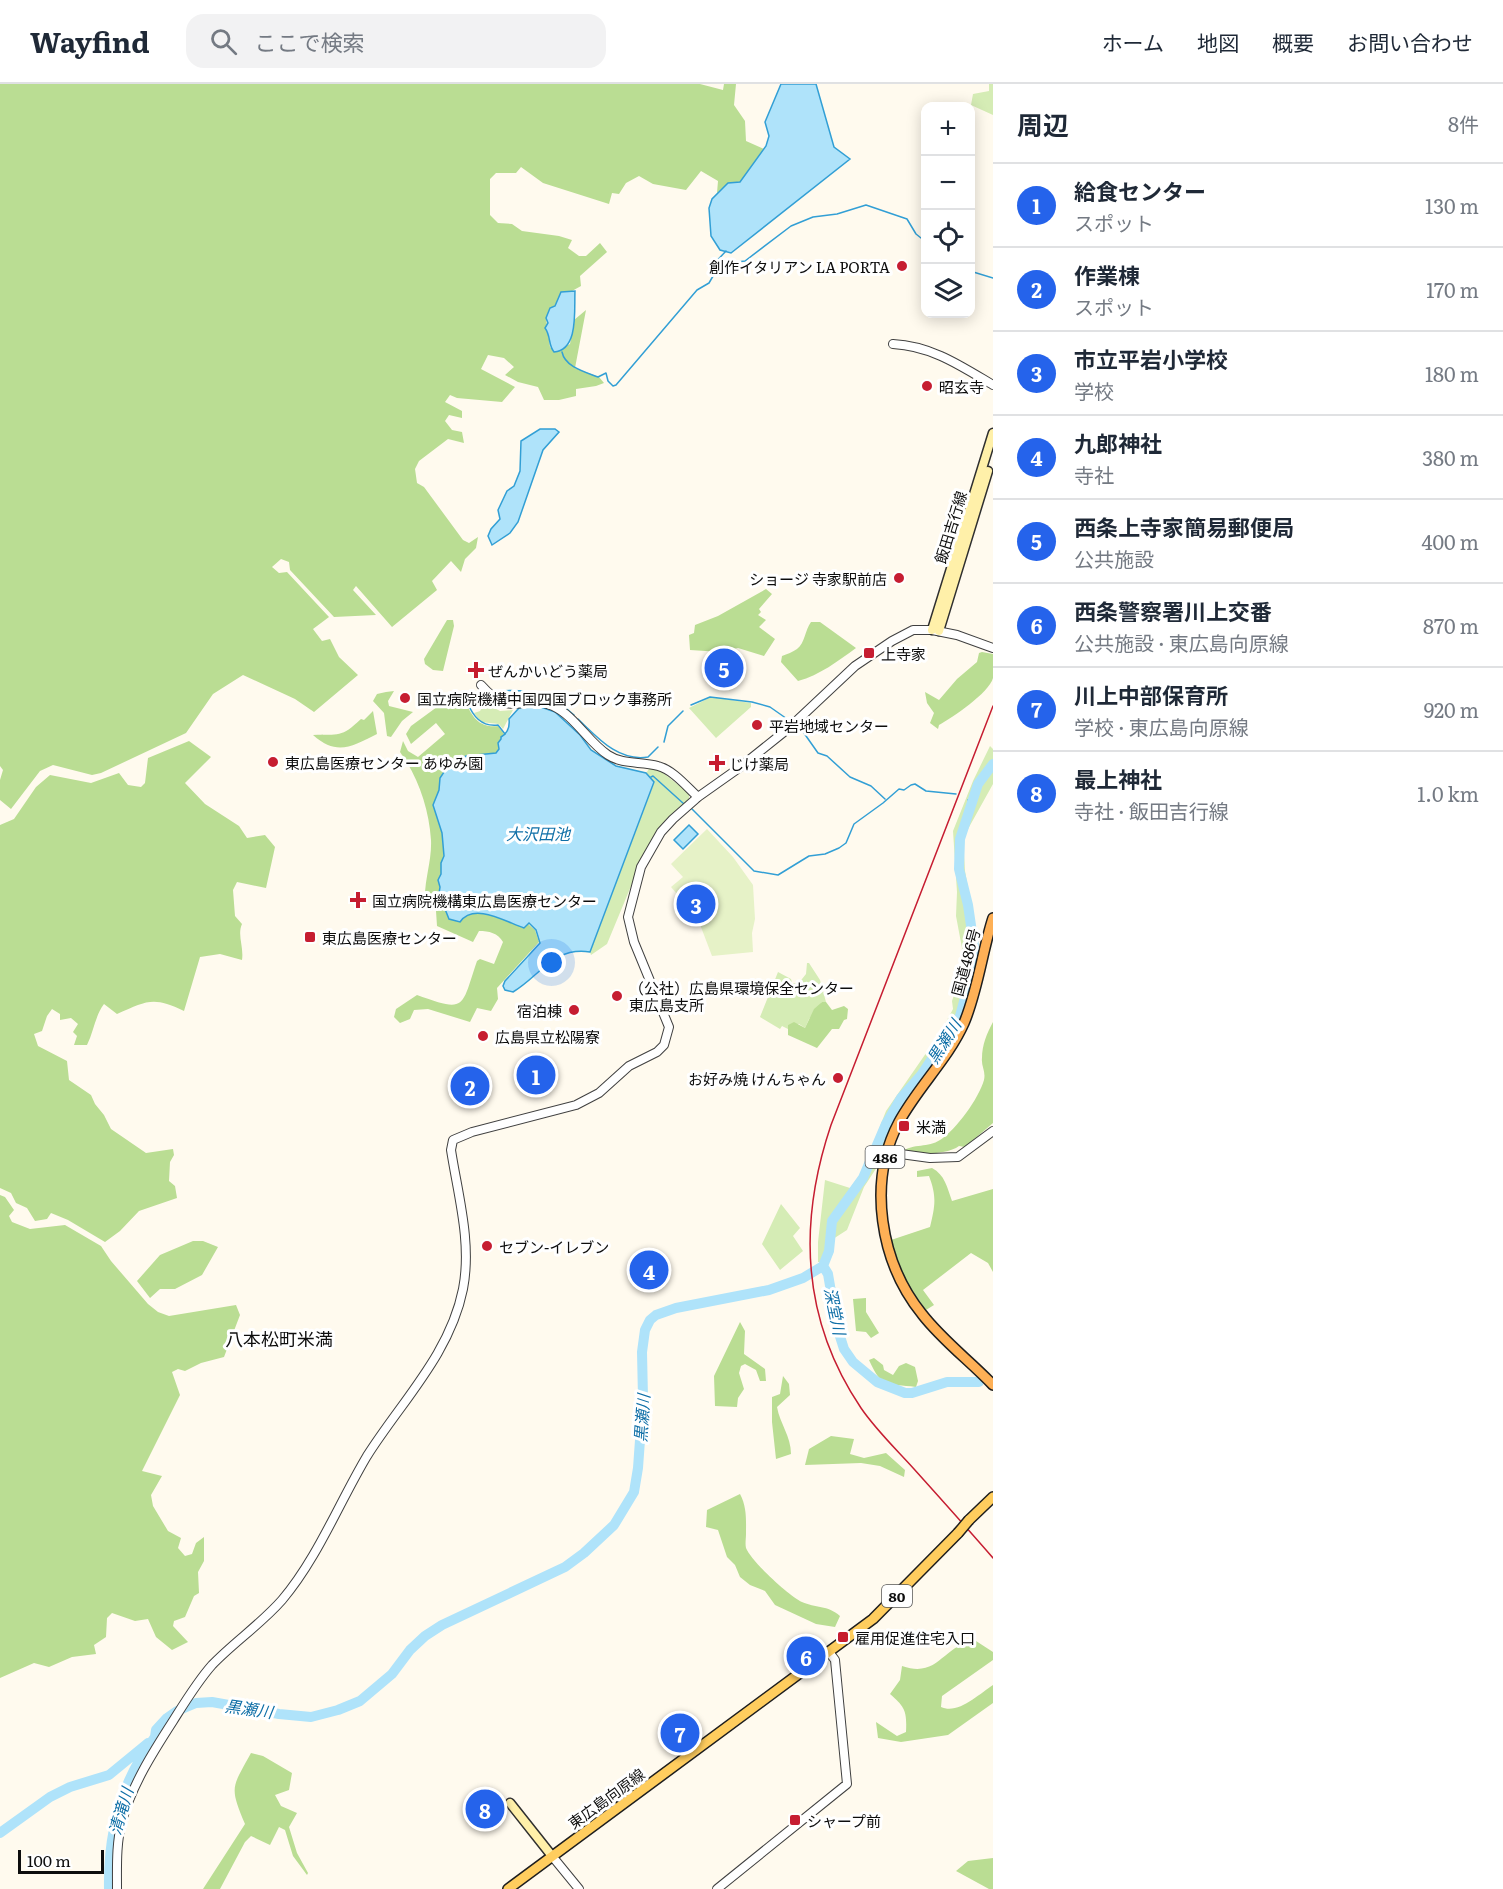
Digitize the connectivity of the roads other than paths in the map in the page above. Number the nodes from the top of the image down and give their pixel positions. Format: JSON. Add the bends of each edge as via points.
{"nodes":[{"id":1,"x":893,"y":344,"type":"dead end"},
{"id":2,"x":993,"y":385,"type":"edge"},
{"id":3,"x":993,"y":433,"type":"edge"},
{"id":4,"x":993,"y":453,"type":"edge"},
{"id":5,"x":936,"y":630,"type":"junction"},
{"id":6,"x":993,"y":648,"type":"edge"},
{"id":7,"x":482,"y":686,"type":"dead end"},
{"id":8,"x":698,"y":797,"type":"junction"},
{"id":9,"x":993,"y":918,"type":"edge"},
{"id":10,"x":993,"y":1131,"type":"edge"},
{"id":11,"x":886,"y":1152,"type":"junction"},
{"id":12,"x":993,"y":1384,"type":"edge"},
{"id":13,"x":993,"y":1497,"type":"edge"},
{"id":14,"x":829,"y":1652,"type":"junction"},
{"id":15,"x":510,"y":1803,"type":"dead end"},
{"id":16,"x":552,"y":1856,"type":"junction"},
{"id":17,"x":117,"y":1889,"type":"edge"},
{"id":18,"x":508,"y":1889,"type":"edge"},
{"id":19,"x":579,"y":1889,"type":"edge"},
{"id":20,"x":717,"y":1889,"type":"edge"}],
"edges":[{"from":1,"to":2,"type":"street","via":[[938,354]]},
{"from":3,"to":5,"type":"main road","name":"飯田吉行線"},
{"from":4,"to":5,"type":"main road","name":"飯田吉行線"},
{"from":5,"to":6,"type":"street"},
{"from":5,"to":8,"type":"street","via":[[913,630],[855,666],[776,739]]},
{"from":7,"to":8,"type":"street","via":[[492,698],[506,704],[538,702],[553,706],[609,756],[624,762],[660,766]]},
{"from":8,"to":17,"type":"street","via":[[661,832],[641,867],[628,917],[634,942],[669,1027],[664,1045],[628,1066],[599,1093],[576,1105],[453,1140],[451,1150],[466,1247],[464,1286],[456,1318],[430,1365],[367,1456],[292,1586],[265,1618],[212,1666],[154,1752],[122,1823]]},
{"from":9,"to":11,"type":"highway","name":"国道486号","number":"486","via":[[964,1022],[903,1114]]},
{"from":10,"to":11,"type":"street","via":[[958,1157]]},
{"from":11,"to":12,"type":"highway","name":"国道486号","number":"486","via":[[881,1194],[884,1234],[902,1283],[924,1317]]},
{"from":13,"to":14,"type":"main road","name":"東広島向原線","number":"80","bridge":true,"via":[[902,1592]]},
{"from":14,"to":16,"type":"main road","name":"東広島向原線","number":"80"},
{"from":14,"to":20,"type":"street","via":[[835,1660],[848,1784]]},
{"from":15,"to":16,"type":"main road"},
{"from":16,"to":18,"type":"main road","name":"東広島向原線","number":"80"},
{"from":16,"to":19,"type":"street"}]}
